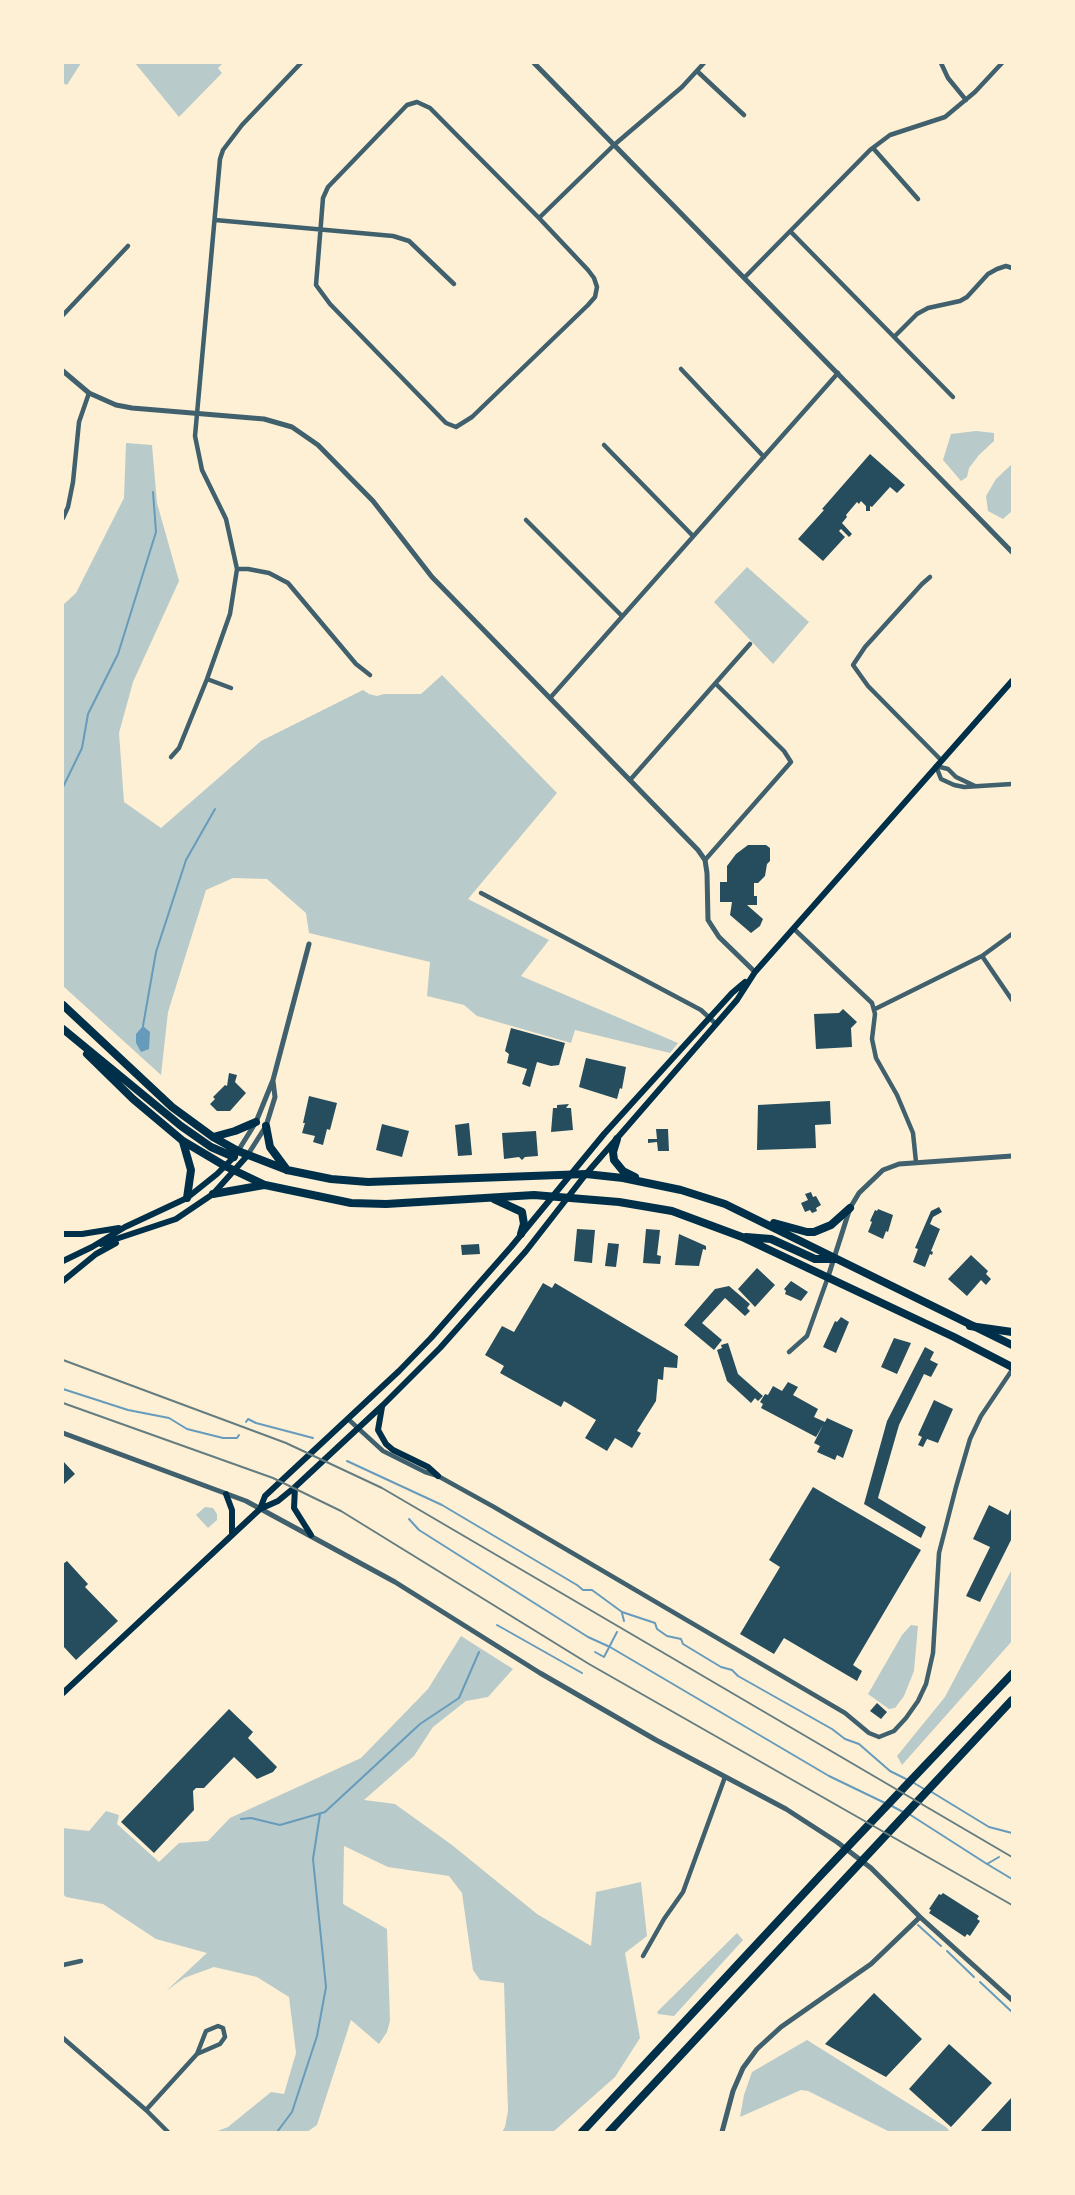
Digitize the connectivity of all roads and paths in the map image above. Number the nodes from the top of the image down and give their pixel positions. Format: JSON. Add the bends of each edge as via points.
{"nodes":[{"id":1,"x":301,"y":63,"type":"edge"},
{"id":2,"x":534,"y":63,"type":"edge"},
{"id":3,"x":704,"y":63,"type":"edge"},
{"id":4,"x":941,"y":63,"type":"edge"},
{"id":5,"x":1002,"y":63,"type":"edge"},
{"id":6,"x":697,"y":71,"type":"junction"},
{"id":7,"x":966,"y":100,"type":"junction"},
{"id":8,"x":744,"y":115,"type":"dead end"},
{"id":9,"x":614,"y":145,"type":"junction"},
{"id":10,"x":873,"y":148,"type":"junction"},
{"id":11,"x":918,"y":199,"type":"dead end"},
{"id":12,"x":539,"y":218,"type":"junction"},
{"id":13,"x":215,"y":220,"type":"junction"},
{"id":14,"x":320,"y":230,"type":"junction"},
{"id":15,"x":790,"y":232,"type":"junction"},
{"id":16,"x":128,"y":246,"type":"dead end"},
{"id":17,"x":1012,"y":268,"type":"edge"},
{"id":18,"x":745,"y":277,"type":"junction"},
{"id":19,"x":454,"y":284,"type":"dead end"},
{"id":20,"x":63,"y":315,"type":"edge"},
{"id":21,"x":894,"y":337,"type":"junction"},
{"id":22,"x":681,"y":369,"type":"dead end"},
{"id":23,"x":63,"y":371,"type":"edge"},
{"id":24,"x":838,"y":373,"type":"junction"},
{"id":25,"x":89,"y":393,"type":"junction"},
{"id":26,"x":953,"y":397,"type":"dead end"},
{"id":27,"x":195,"y":414,"type":"junction"},
{"id":28,"x":604,"y":445,"type":"dead end"},
{"id":29,"x":764,"y":457,"type":"junction"},
{"id":30,"x":63,"y":518,"type":"edge"},
{"id":31,"x":526,"y":520,"type":"dead end"},
{"id":32,"x":693,"y":536,"type":"junction"},
{"id":33,"x":1012,"y":552,"type":"edge"},
{"id":34,"x":237,"y":569,"type":"junction"},
{"id":35,"x":930,"y":577,"type":"dead end"},
{"id":36,"x":622,"y":616,"type":"junction"},
{"id":37,"x":750,"y":644,"type":"dead end"},
{"id":38,"x":370,"y":675,"type":"dead end"},
{"id":39,"x":207,"y":679,"type":"junction"},
{"id":40,"x":1012,"y":681,"type":"edge"},
{"id":41,"x":716,"y":684,"type":"junction"},
{"id":42,"x":231,"y":688,"type":"dead end"},
{"id":43,"x":550,"y":698,"type":"junction"},
{"id":44,"x":171,"y":757,"type":"dead end"},
{"id":45,"x":941,"y":760,"type":"junction"},
{"id":46,"x":936,"y":766,"type":"junction"},
{"id":47,"x":630,"y":780,"type":"junction"},
{"id":48,"x":1012,"y":784,"type":"edge"},
{"id":49,"x":975,"y":786,"type":"junction"},
{"id":50,"x":705,"y":860,"type":"junction"},
{"id":51,"x":481,"y":893,"type":"dead end"},
{"id":52,"x":794,"y":929,"type":"junction"},
{"id":53,"x":1012,"y":934,"type":"edge"},
{"id":54,"x":309,"y":944,"type":"dead end"},
{"id":55,"x":982,"y":956,"type":"junction"},
{"id":56,"x":755,"y":972,"type":"junction"},
{"id":57,"x":750,"y":978,"type":"junction"},
{"id":58,"x":1012,"y":999,"type":"edge"},
{"id":59,"x":63,"y":1005,"type":"edge"},
{"id":60,"x":875,"y":1010,"type":"junction"},
{"id":61,"x":710,"y":1018,"type":"junction"},
{"id":62,"x":716,"y":1024,"type":"junction"},
{"id":63,"x":63,"y":1030,"type":"edge"},
{"id":64,"x":273,"y":1080,"type":"junction"},
{"id":65,"x":256,"y":1122,"type":"junction"},
{"id":66,"x":266,"y":1126,"type":"junction"},
{"id":67,"x":213,"y":1137,"type":"junction"},
{"id":68,"x":617,"y":1139,"type":"junction"},
{"id":69,"x":183,"y":1142,"type":"junction"},
{"id":70,"x":240,"y":1155,"type":"junction"},
{"id":71,"x":1012,"y":1156,"type":"edge"},
{"id":72,"x":916,"y":1162,"type":"junction"},
{"id":73,"x":225,"y":1166,"type":"junction"},
{"id":74,"x":287,"y":1170,"type":"junction"},
{"id":75,"x":234,"y":1171,"type":"junction"},
{"id":76,"x":570,"y":1174,"type":"junction"},
{"id":77,"x":586,"y":1174,"type":"junction"},
{"id":78,"x":644,"y":1182,"type":"junction"},
{"id":79,"x":266,"y":1185,"type":"junction"},
{"id":80,"x":213,"y":1194,"type":"junction"},
{"id":81,"x":489,"y":1197,"type":"junction"},
{"id":82,"x":551,"y":1197,"type":"junction"},
{"id":83,"x":187,"y":1198,"type":"junction"},
{"id":84,"x":567,"y":1198,"type":"junction"},
{"id":85,"x":850,"y":1208,"type":"junction"},
{"id":86,"x":758,"y":1219,"type":"junction"},
{"id":87,"x":125,"y":1227,"type":"junction"},
{"id":88,"x":63,"y":1234,"type":"edge"},
{"id":89,"x":521,"y":1234,"type":"junction"},
{"id":90,"x":128,"y":1236,"type":"junction"},
{"id":91,"x":742,"y":1237,"type":"junction"},
{"id":92,"x":92,"y":1247,"type":"junction"},
{"id":93,"x":834,"y":1259,"type":"junction"},
{"id":94,"x":63,"y":1261,"type":"edge"},
{"id":95,"x":828,"y":1277,"type":"junction"},
{"id":96,"x":63,"y":1281,"type":"edge"},
{"id":97,"x":970,"y":1326,"type":"junction"},
{"id":98,"x":1012,"y":1332,"type":"edge"},
{"id":99,"x":1012,"y":1345,"type":"edge"},
{"id":100,"x":789,"y":1352,"type":"dead end"},
{"id":101,"x":1012,"y":1368,"type":"edge"},
{"id":102,"x":383,"y":1405,"type":"junction"},
{"id":103,"x":348,"y":1419,"type":"junction"},
{"id":104,"x":358,"y":1428,"type":"junction"},
{"id":105,"x":63,"y":1433,"type":"edge"},
{"id":106,"x":438,"y":1476,"type":"junction"},
{"id":107,"x":295,"y":1487,"type":"junction"},
{"id":108,"x":226,"y":1494,"type":"junction"},
{"id":109,"x":260,"y":1509,"type":"junction"},
{"id":110,"x":232,"y":1534,"type":"junction"},
{"id":111,"x":311,"y":1535,"type":"junction"},
{"id":112,"x":1012,"y":1667,"type":"edge"},
{"id":113,"x":1012,"y":1674,"type":"edge"},
{"id":114,"x":63,"y":1693,"type":"edge"},
{"id":115,"x":1012,"y":1700,"type":"edge"},
{"id":116,"x":940,"y":1750,"type":"junction"},
{"id":117,"x":725,"y":1777,"type":"junction"},
{"id":118,"x":920,"y":1917,"type":"junction"},
{"id":119,"x":643,"y":1956,"type":"dead end"},
{"id":120,"x":81,"y":1961,"type":"dead end"},
{"id":121,"x":63,"y":1965,"type":"edge"},
{"id":122,"x":1012,"y":2000,"type":"edge"},
{"id":123,"x":63,"y":2038,"type":"edge"},
{"id":124,"x":197,"y":2054,"type":"junction"},
{"id":125,"x":146,"y":2110,"type":"junction"},
{"id":126,"x":168,"y":2132,"type":"edge"},
{"id":127,"x":582,"y":2132,"type":"edge"},
{"id":128,"x":609,"y":2132,"type":"edge"},
{"id":129,"x":723,"y":2132,"type":"edge"}],
"edges":[{"from":1,"to":13,"type":"street","via":[[242,125],[224,150]]},
{"from":2,"to":9,"type":"street"},
{"from":3,"to":6,"type":"street"},
{"from":4,"to":7,"type":"street"},
{"from":5,"to":7,"type":"street"},
{"from":6,"to":8,"type":"street"},
{"from":6,"to":9,"type":"street"},
{"from":7,"to":10,"type":"street","via":[[945,117],[890,135]]},
{"from":9,"to":12,"type":"street"},
{"from":9,"to":18,"type":"street"},
{"from":10,"to":11,"type":"street"},
{"from":10,"to":15,"type":"street"},
{"from":12,"to":14,"type":"street","via":[[430,108],[417,102],[407,105],[328,187]]},
{"from":12,"to":14,"type":"street","via":[[594,278],[595,297],[472,417],[456,427],[446,423],[321,294],[316,285]]},
{"from":13,"to":14,"type":"street"},
{"from":13,"to":27,"type":"street"},
{"from":14,"to":19,"type":"street","via":[[409,241]]},
{"from":15,"to":18,"type":"street"},
{"from":15,"to":21,"type":"street"},
{"from":16,"to":20,"type":"street"},
{"from":17,"to":21,"type":"street","via":[[1006,266],[988,274],[960,301],[928,308]]},
{"from":18,"to":24,"type":"street"},
{"from":21,"to":26,"type":"street"},
{"from":22,"to":29,"type":"street"},
{"from":23,"to":25,"type":"street"},
{"from":24,"to":29,"type":"street"},
{"from":24,"to":33,"type":"street"},
{"from":25,"to":27,"type":"street","via":[[116,405]]},
{"from":25,"to":30,"type":"street","via":[[79,423],[73,482]]},
{"from":27,"to":34,"type":"street","via":[[199,461],[226,519]]},
{"from":27,"to":43,"type":"street","via":[[276,422],[292,427],[318,445],[373,501],[432,577]]},
{"from":28,"to":32,"type":"street"},
{"from":29,"to":32,"type":"street"},
{"from":31,"to":36,"type":"street"},
{"from":32,"to":36,"type":"street"},
{"from":34,"to":38,"type":"street","via":[[268,573],[288,583],[356,664]]},
{"from":34,"to":39,"type":"street","via":[[230,614]]},
{"from":35,"to":45,"type":"street","via":[[853,665],[868,686]]},
{"from":36,"to":43,"type":"street"},
{"from":37,"to":41,"type":"street"},
{"from":39,"to":42,"type":"street"},
{"from":39,"to":44,"type":"street","via":[[179,748]]},
{"from":40,"to":45,"type":"main road"},
{"from":41,"to":47,"type":"street"},
{"from":41,"to":50,"type":"street","via":[[791,762]]},
{"from":43,"to":47,"type":"street"},
{"from":45,"to":46,"type":"main road"},
{"from":46,"to":49,"type":"street"},
{"from":46,"to":49,"type":"street","via":[[941,779],[954,785]]},
{"from":46,"to":52,"type":"main road"},
{"from":47,"to":50,"type":"street"},
{"from":48,"to":49,"type":"street"},
{"from":50,"to":56,"type":"street","via":[[708,920],[719,937]]},
{"from":51,"to":61,"type":"street"},
{"from":52,"to":56,"type":"main road"},
{"from":52,"to":60,"type":"street","via":[[868,997]]},
{"from":53,"to":55,"type":"street"},
{"from":54,"to":64,"type":"street"},
{"from":55,"to":58,"type":"street"},
{"from":55,"to":60,"type":"street"},
{"from":56,"to":57,"type":"main road"},
{"from":57,"to":61,"type":"main road"},
{"from":57,"to":62,"type":"main road"},
{"from":59,"to":67,"type":"highway","via":[[149,1087]]},
{"from":60,"to":72,"type":"street","via":[[872,1040],[876,1058],[913,1133]]},
{"from":61,"to":62,"type":"street"},
{"from":61,"to":76,"type":"main road"},
{"from":62,"to":68,"type":"main road"},
{"from":63,"to":69,"type":"highway"},
{"from":63,"to":70,"type":"highway","via":[[211,1147]]},
{"from":64,"to":65,"type":"street"},
{"from":64,"to":66,"type":"street","via":[[275,1097]]},
{"from":65,"to":67,"type":"highway"},
{"from":65,"to":70,"type":"street"},
{"from":66,"to":70,"type":"street"},
{"from":66,"to":74,"type":"highway","via":[[270,1147]]},
{"from":67,"to":70,"type":"highway"},
{"from":68,"to":77,"type":"main road"},
{"from":68,"to":78,"type":"highway","via":[[614,1160],[623,1171]]},
{"from":69,"to":73,"type":"highway"},
{"from":69,"to":83,"type":"highway","via":[[191,1170]]},
{"from":70,"to":73,"type":"main road"},
{"from":70,"to":74,"type":"highway"},
{"from":70,"to":75,"type":"main road"},
{"from":71,"to":72,"type":"street"},
{"from":72,"to":85,"type":"street","via":[[883,1170],[859,1193]]},
{"from":73,"to":75,"type":"highway"},
{"from":73,"to":83,"type":"main road"},
{"from":74,"to":76,"type":"highway","via":[[368,1182]]},
{"from":75,"to":79,"type":"highway"},
{"from":75,"to":80,"type":"main road"},
{"from":76,"to":77,"type":"highway"},
{"from":76,"to":82,"type":"main road"},
{"from":77,"to":78,"type":"highway"},
{"from":77,"to":84,"type":"main road"},
{"from":78,"to":86,"type":"highway","via":[[726,1204]]},
{"from":79,"to":80,"type":"highway"},
{"from":79,"to":81,"type":"highway","via":[[351,1203]]},
{"from":80,"to":90,"type":"main road","via":[[176,1219]]},
{"from":81,"to":82,"type":"highway"},
{"from":81,"to":89,"type":"highway","via":[[522,1212]]},
{"from":82,"to":84,"type":"highway"},
{"from":82,"to":89,"type":"main road"},
{"from":83,"to":87,"type":"main road"},
{"from":84,"to":91,"type":"highway","via":[[672,1211]]},
{"from":84,"to":102,"type":"main road","via":[[497,1285]]},
{"from":85,"to":86,"type":"highway","via":[[831,1225],[814,1232]]},
{"from":85,"to":93,"type":"street"},
{"from":86,"to":93,"type":"highway"},
{"from":87,"to":88,"type":"main road"},
{"from":87,"to":92,"type":"main road"},
{"from":89,"to":103,"type":"main road","via":[[430,1338]]},
{"from":90,"to":92,"type":"main road"},
{"from":90,"to":96,"type":"main road","via":[[96,1254]]},
{"from":91,"to":93,"type":"highway","via":[[771,1239],[815,1259]]},
{"from":91,"to":95,"type":"highway"},
{"from":92,"to":94,"type":"main road"},
{"from":93,"to":95,"type":"street"},
{"from":93,"to":97,"type":"highway"},
{"from":95,"to":100,"type":"street","via":[[807,1336]]},
{"from":95,"to":101,"type":"highway"},
{"from":97,"to":98,"type":"highway"},
{"from":97,"to":99,"type":"highway"},
{"from":101,"to":106,"type":"street","via":[[970,1439],[956,1487],[937,1565],[933,1653],[926,1684],[918,1701],[894,1731],[884,1737],[875,1737],[845,1713]]},
{"from":102,"to":104,"type":"main road"},
{"from":102,"to":106,"type":"main road","via":[[378,1430],[386,1444]]},
{"from":103,"to":104,"type":"street"},
{"from":103,"to":109,"type":"main road","via":[[265,1497]]},
{"from":104,"to":106,"type":"street","via":[[383,1451]]},
{"from":104,"to":107,"type":"main road"},
{"from":105,"to":108,"type":"street"},
{"from":107,"to":109,"type":"main road"},
{"from":107,"to":111,"type":"main road","via":[[294,1508]]},
{"from":108,"to":109,"type":"street"},
{"from":108,"to":110,"type":"main road","via":[[232,1510]]},
{"from":109,"to":110,"type":"main road"},
{"from":109,"to":111,"type":"street"},
{"from":110,"to":114,"type":"main road"},
{"from":111,"to":117,"type":"street","via":[[394,1581],[540,1673]]},
{"from":112,"to":116,"type":"highway"},
{"from":113,"to":116,"type":"highway"},
{"from":115,"to":128,"type":"highway"},
{"from":116,"to":127,"type":"highway"},
{"from":117,"to":118,"type":"street","via":[[837,1842],[871,1868]]},
{"from":117,"to":119,"type":"street","via":[[683,1892]]},
{"from":118,"to":122,"type":"street"},
{"from":118,"to":129,"type":"street","via":[[878,1959],[780,2027],[758,2049],[743,2068],[733,2091]]},
{"from":120,"to":121,"type":"street"},
{"from":123,"to":125,"type":"street"},
{"from":124,"to":124,"type":"street","via":[[220,2044],[225,2037],[223,2028],[206,2031]]},
{"from":124,"to":125,"type":"street"},
{"from":125,"to":126,"type":"street"}]}
